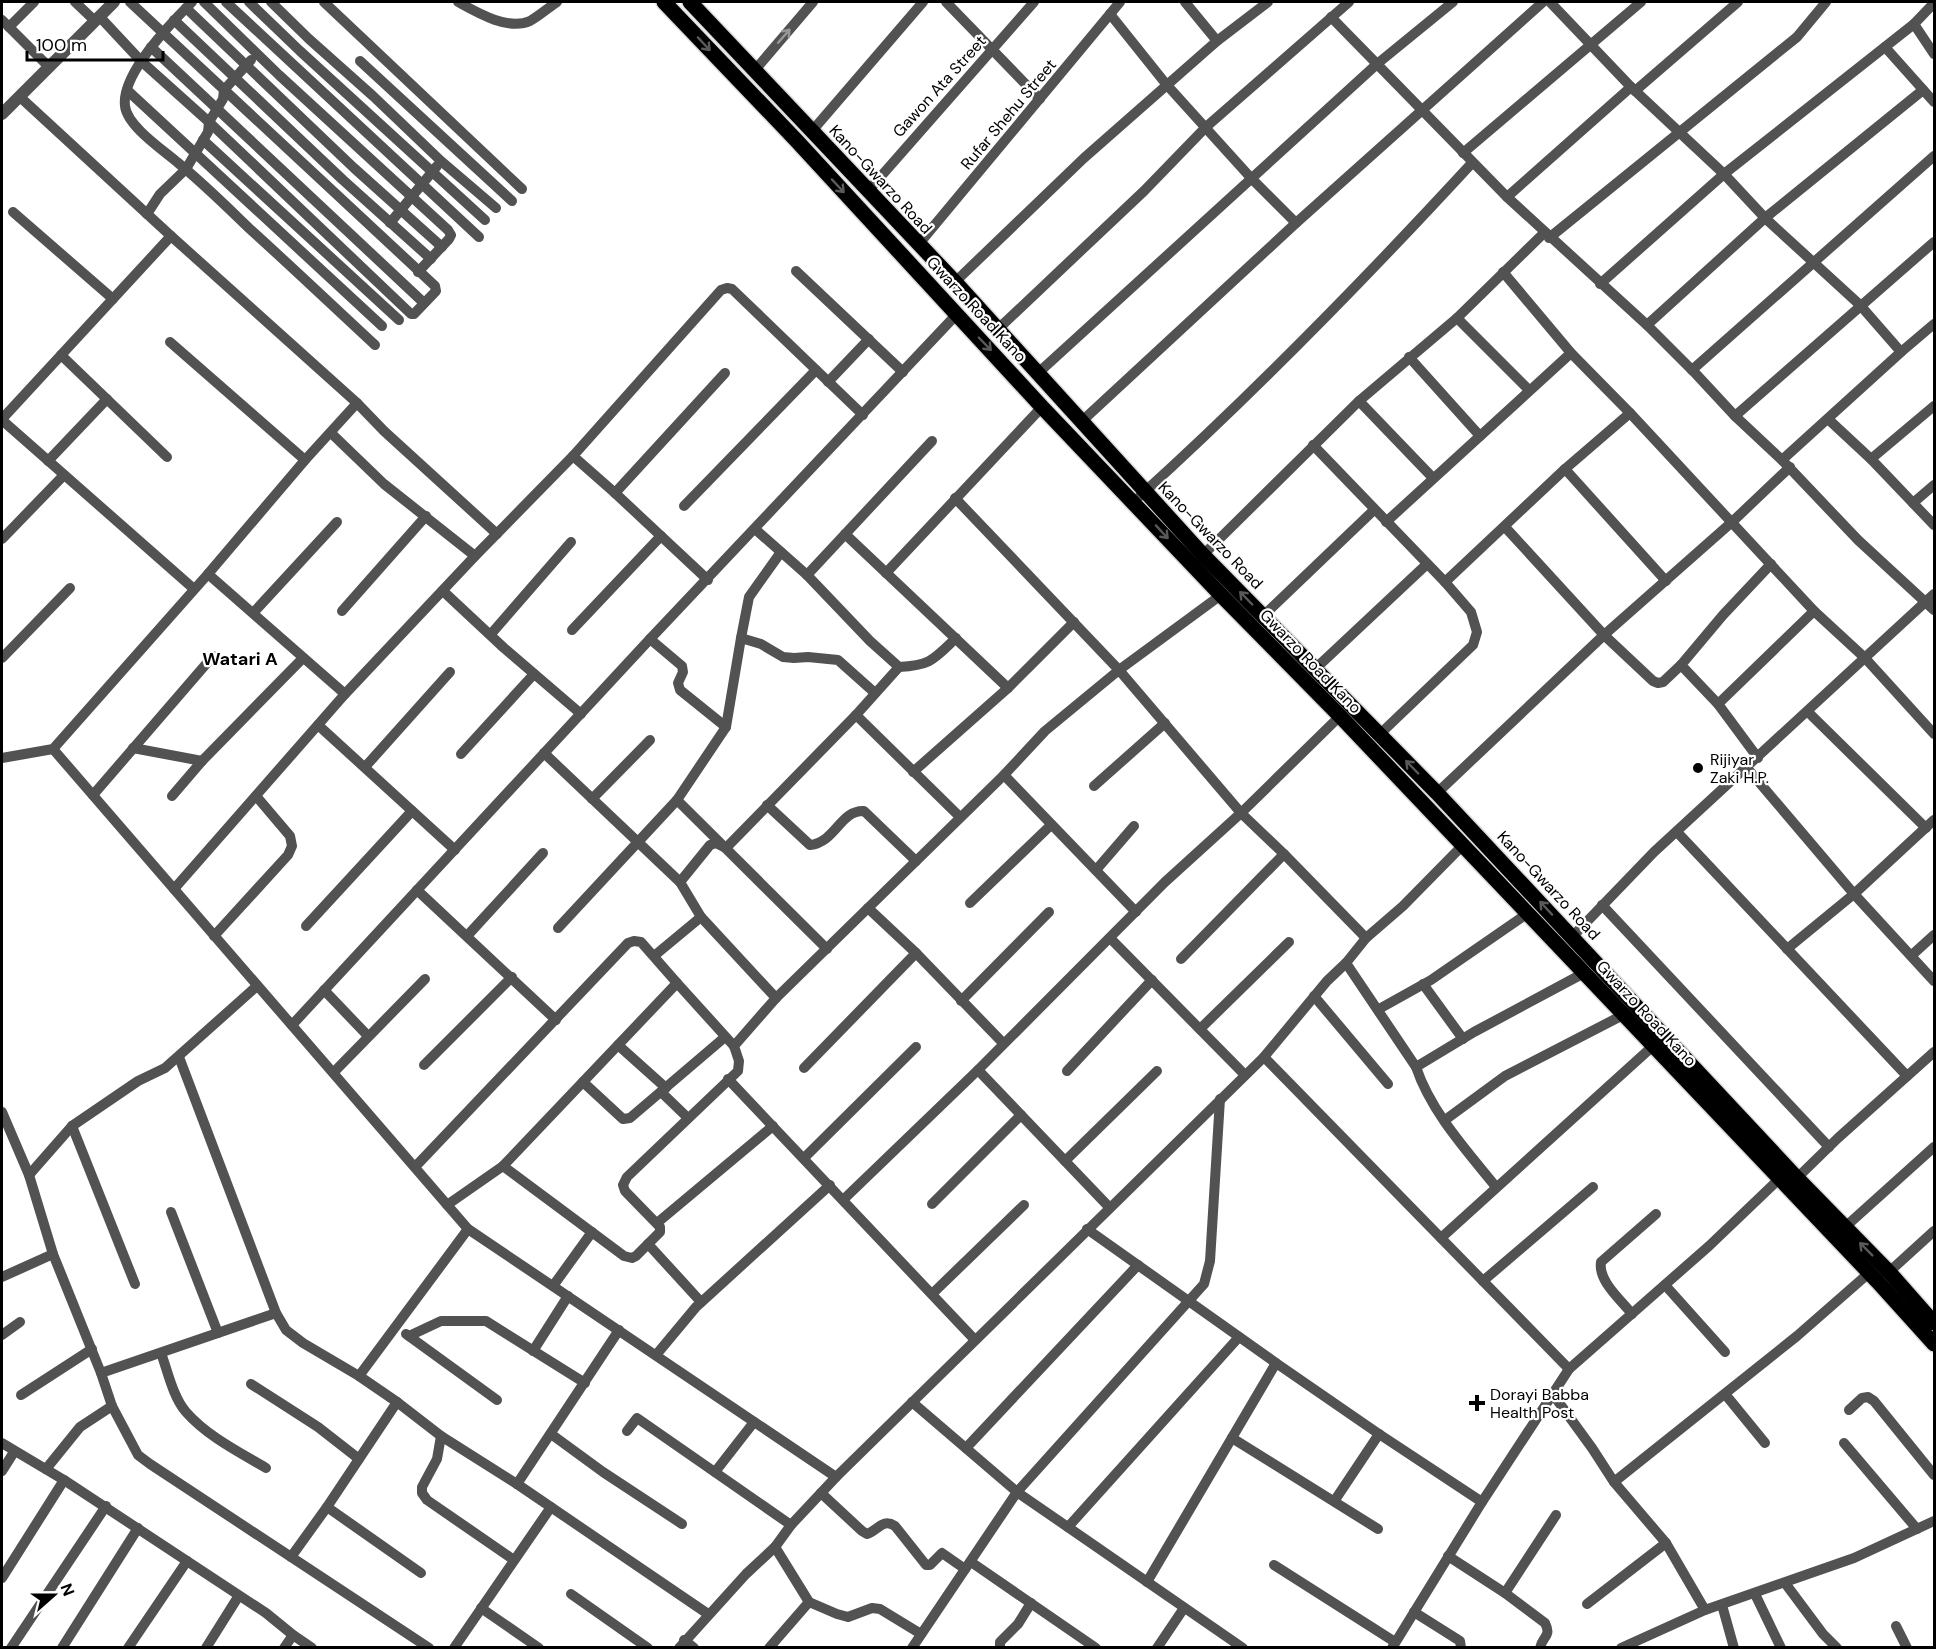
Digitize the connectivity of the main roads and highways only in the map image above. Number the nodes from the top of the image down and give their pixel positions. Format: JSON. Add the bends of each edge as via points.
{"nodes":[{"id":1,"x":664,"y":2,"type":"edge"},
{"id":2,"x":693,"y":3,"type":"edge"},
{"id":3,"x":1139,"y":497,"type":"junction"},
{"id":4,"x":1726,"y":1112,"type":"junction"},
{"id":5,"x":1931,"y":1313,"type":"edge"},
{"id":6,"x":1935,"y":1344,"type":"edge"}],
"edges":[{"from":1,"to":3,"type":"main road","name":"Gwarzo Road Kano","one_way":true,"via":[[1042,407]]},
{"from":2,"to":3,"type":"main road","name":"Kano-Gwarzo Road","via":[[955,282],[1081,422]]},
{"from":4,"to":3,"type":"main road","name":"Kano-Gwarzo Road","one_way":true,"via":[[1573,936],[1437,793],[1203,555]]},
{"from":3,"to":4,"type":"main road","name":"Gwarzo Road Kano","one_way":true,"via":[[1221,595],[1653,1046]]},
{"from":5,"to":4,"type":"main road","name":"Kano-Gwarzo Road","one_way":true},
{"from":4,"to":6,"type":"main road","name":"Gwarzo Road Kano","via":[[1779,1179]]}]}
